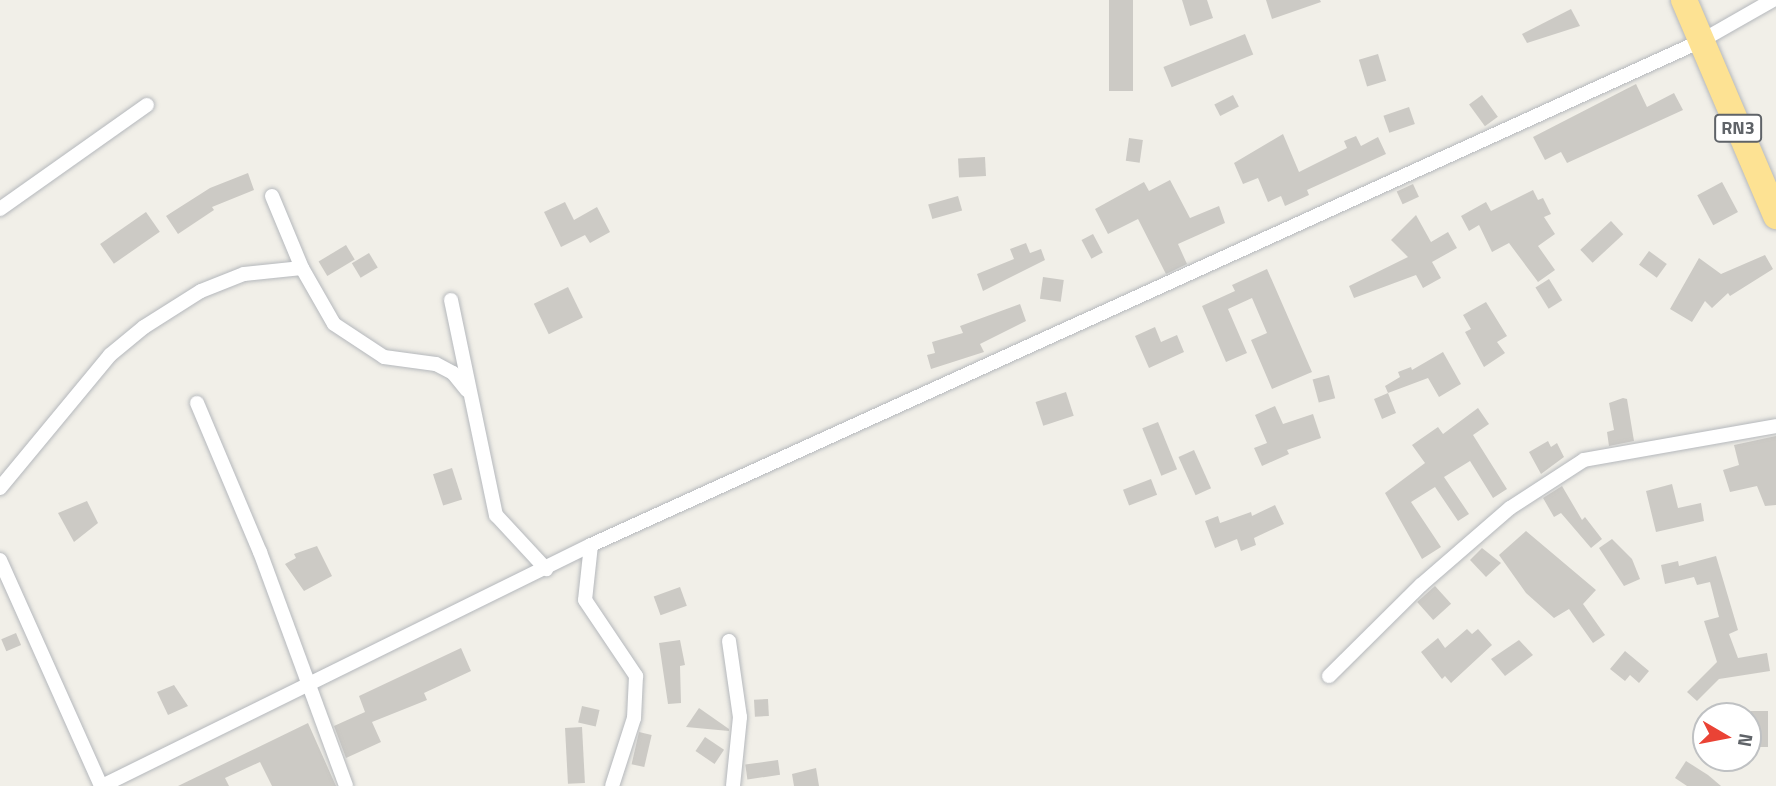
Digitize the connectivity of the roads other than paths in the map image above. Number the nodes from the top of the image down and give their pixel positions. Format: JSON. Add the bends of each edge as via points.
{"nodes":[{"id":1,"x":1684,"y":0,"type":"edge"},
{"id":2,"x":1773,"y":0,"type":"edge"},
{"id":3,"x":1701,"y":41,"type":"junction"},
{"id":4,"x":147,"y":106,"type":"dead end"},
{"id":5,"x":272,"y":197,"type":"dead end"},
{"id":6,"x":0,"y":209,"type":"edge"},
{"id":7,"x":1776,"y":216,"type":"edge"},
{"id":8,"x":302,"y":268,"type":"junction"},
{"id":9,"x":450,"y":300,"type":"dead end"},
{"id":10,"x":467,"y":390,"type":"junction"},
{"id":11,"x":197,"y":403,"type":"dead end"},
{"id":12,"x":1776,"y":426,"type":"edge"},
{"id":13,"x":0,"y":488,"type":"edge"},
{"id":14,"x":591,"y":545,"type":"junction"},
{"id":15,"x":0,"y":560,"type":"edge"},
{"id":16,"x":546,"y":569,"type":"junction"},
{"id":17,"x":729,"y":641,"type":"dead end"},
{"id":18,"x":1329,"y":676,"type":"dead end"},
{"id":19,"x":308,"y":685,"type":"junction"},
{"id":20,"x":101,"y":786,"type":"edge"},
{"id":21,"x":346,"y":786,"type":"edge"},
{"id":22,"x":612,"y":786,"type":"edge"},
{"id":23,"x":733,"y":786,"type":"edge"}],
"edges":[{"from":1,"to":3,"type":"highway","number":"RN3"},
{"from":2,"to":3,"type":"street"},
{"from":3,"to":7,"type":"highway","number":"RN3"},
{"from":3,"to":14,"type":"street"},
{"from":4,"to":6,"type":"street"},
{"from":5,"to":8,"type":"street"},
{"from":8,"to":10,"type":"street","via":[[334,324],[356,341],[384,357],[436,364],[453,373]]},
{"from":8,"to":13,"type":"street","via":[[244,274],[201,291],[144,327],[110,355]]},
{"from":9,"to":10,"type":"street"},
{"from":10,"to":16,"type":"street","via":[[496,515]]},
{"from":11,"to":19,"type":"street","via":[[260,552]]},
{"from":12,"to":18,"type":"street","via":[[1584,460],[1510,508],[1421,585]]},
{"from":14,"to":16,"type":"street"},
{"from":14,"to":22,"type":"street","via":[[585,600],[636,676],[634,718]]},
{"from":15,"to":20,"type":"street"},
{"from":16,"to":19,"type":"street"},
{"from":17,"to":23,"type":"street","via":[[740,717]]},
{"from":19,"to":20,"type":"street"},
{"from":19,"to":21,"type":"street"}]}
